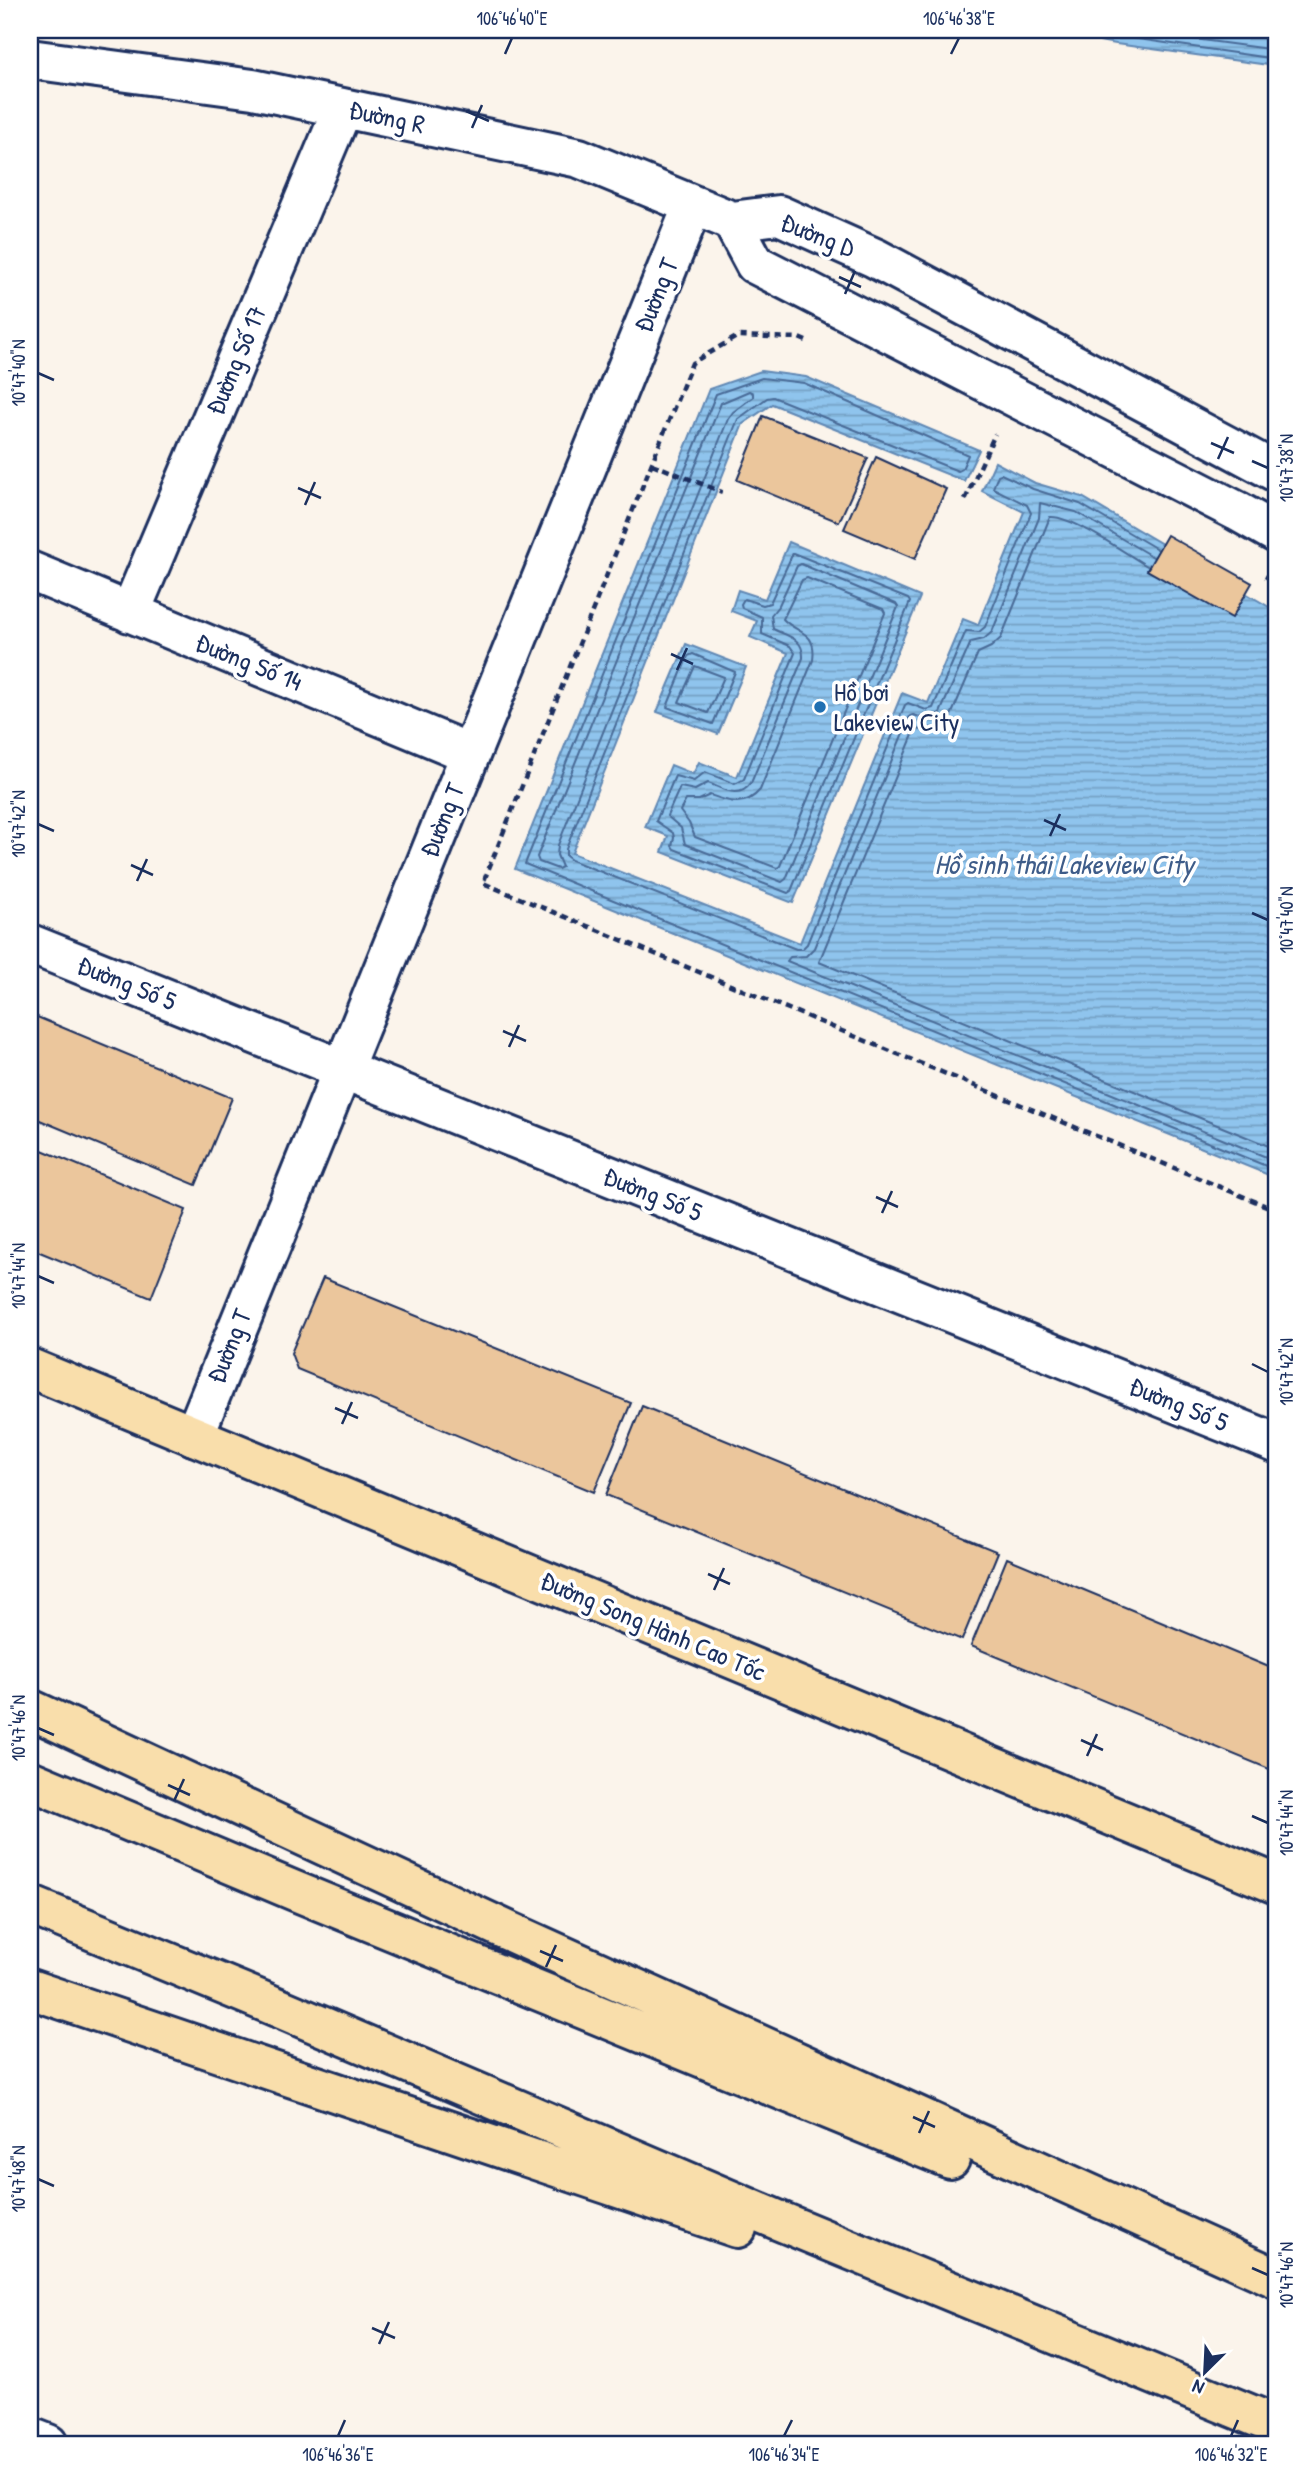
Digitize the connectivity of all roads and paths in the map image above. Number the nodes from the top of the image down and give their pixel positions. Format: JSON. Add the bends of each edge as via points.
{"nodes":[{"id":1,"x":30,"y":59,"type":"edge"},
{"id":2,"x":343,"y":108,"type":"junction"},
{"id":3,"x":692,"y":205,"type":"junction"},
{"id":4,"x":732,"y":221,"type":"junction"},
{"id":5,"x":811,"y":343,"type":"dead end"},
{"id":6,"x":998,"y":427,"type":"dead end"},
{"id":7,"x":1271,"y":457,"type":"edge"},
{"id":8,"x":651,"y":464,"type":"junction"},
{"id":9,"x":722,"y":492,"type":"dead end"},
{"id":10,"x":965,"y":500,"type":"dead end"},
{"id":11,"x":1237,"y":511,"type":"junction"},
{"id":12,"x":1276,"y":533,"type":"edge"},
{"id":13,"x":30,"y":571,"type":"edge"},
{"id":14,"x":1265,"y":575,"type":"dead end"},
{"id":15,"x":1276,"y":582,"type":"edge"},
{"id":16,"x":130,"y":613,"type":"junction"},
{"id":17,"x":468,"y":753,"type":"junction"},
{"id":18,"x":30,"y":944,"type":"edge"},
{"id":19,"x":341,"y":1069,"type":"junction"},
{"id":20,"x":1276,"y":1210,"type":"edge"},
{"id":21,"x":30,"y":1368,"type":"edge"},
{"id":22,"x":194,"y":1436,"type":"junction"},
{"id":23,"x":1276,"y":1443,"type":"edge"},
{"id":24,"x":30,"y":1709,"type":"edge"},
{"id":25,"x":30,"y":1780,"type":"edge"},
{"id":26,"x":1276,"y":1884,"type":"edge"},
{"id":27,"x":30,"y":1905,"type":"edge"},
{"id":28,"x":30,"y":1989,"type":"edge"},
{"id":29,"x":1276,"y":2278,"type":"edge"},
{"id":30,"x":1276,"y":2292,"type":"edge"},
{"id":31,"x":1276,"y":2425,"type":"edge"},
{"id":32,"x":1276,"y":2433,"type":"edge"},
{"id":33,"x":30,"y":2437,"type":"edge"},
{"id":34,"x":48,"y":2444,"type":"edge"}],
"edges":[{"from":1,"to":2,"type":"street","name":"Đường R","via":[[253,89]]},
{"from":2,"to":3,"type":"street","name":"Đường R","via":[[579,158]]},
{"from":2,"to":16,"type":"street","name":"Đường Số 17"},
{"from":3,"to":4,"type":"street","name":"Đường R"},
{"from":3,"to":17,"type":"street","name":"Đường T"},
{"from":4,"to":7,"type":"street","name":"Đường D","via":[[779,215],[876,258]]},
{"from":4,"to":11,"type":"street","name":"Đường D","via":[[754,264]]},
{"from":5,"to":8,"type":"path","via":[[799,338],[738,336],[692,363]]},
{"from":6,"to":10,"type":"path"},
{"from":7,"to":11,"type":"street"},
{"from":8,"to":9,"type":"path"},
{"from":8,"to":20,"type":"path","via":[[483,883]]},
{"from":11,"to":12,"type":"street","name":"Đường D"},
{"from":13,"to":16,"type":"street","name":"Đường Số 14"},
{"from":14,"to":15,"type":"path"},
{"from":16,"to":17,"type":"street","name":"Đường Số 14"},
{"from":17,"to":19,"type":"street","name":"Đường T"},
{"from":18,"to":19,"type":"street","name":"Đường Số 5"},
{"from":19,"to":22,"type":"street","name":"Đường T"},
{"from":19,"to":23,"type":"street","name":"Đường Số 5"},
{"from":21,"to":22,"type":"main road","name":"Đường Song Hành Cao Tốc"},
{"from":22,"to":26,"type":"main road","name":"Đường Song Hành Cao Tốc"},
{"from":24,"to":29,"type":"main road","via":[[518,1936]]},
{"from":25,"to":30,"type":"main road"},
{"from":27,"to":31,"type":"main road"},
{"from":28,"to":32,"type":"main road","via":[[774,2240]]},
{"from":33,"to":34,"type":"street"}]}
